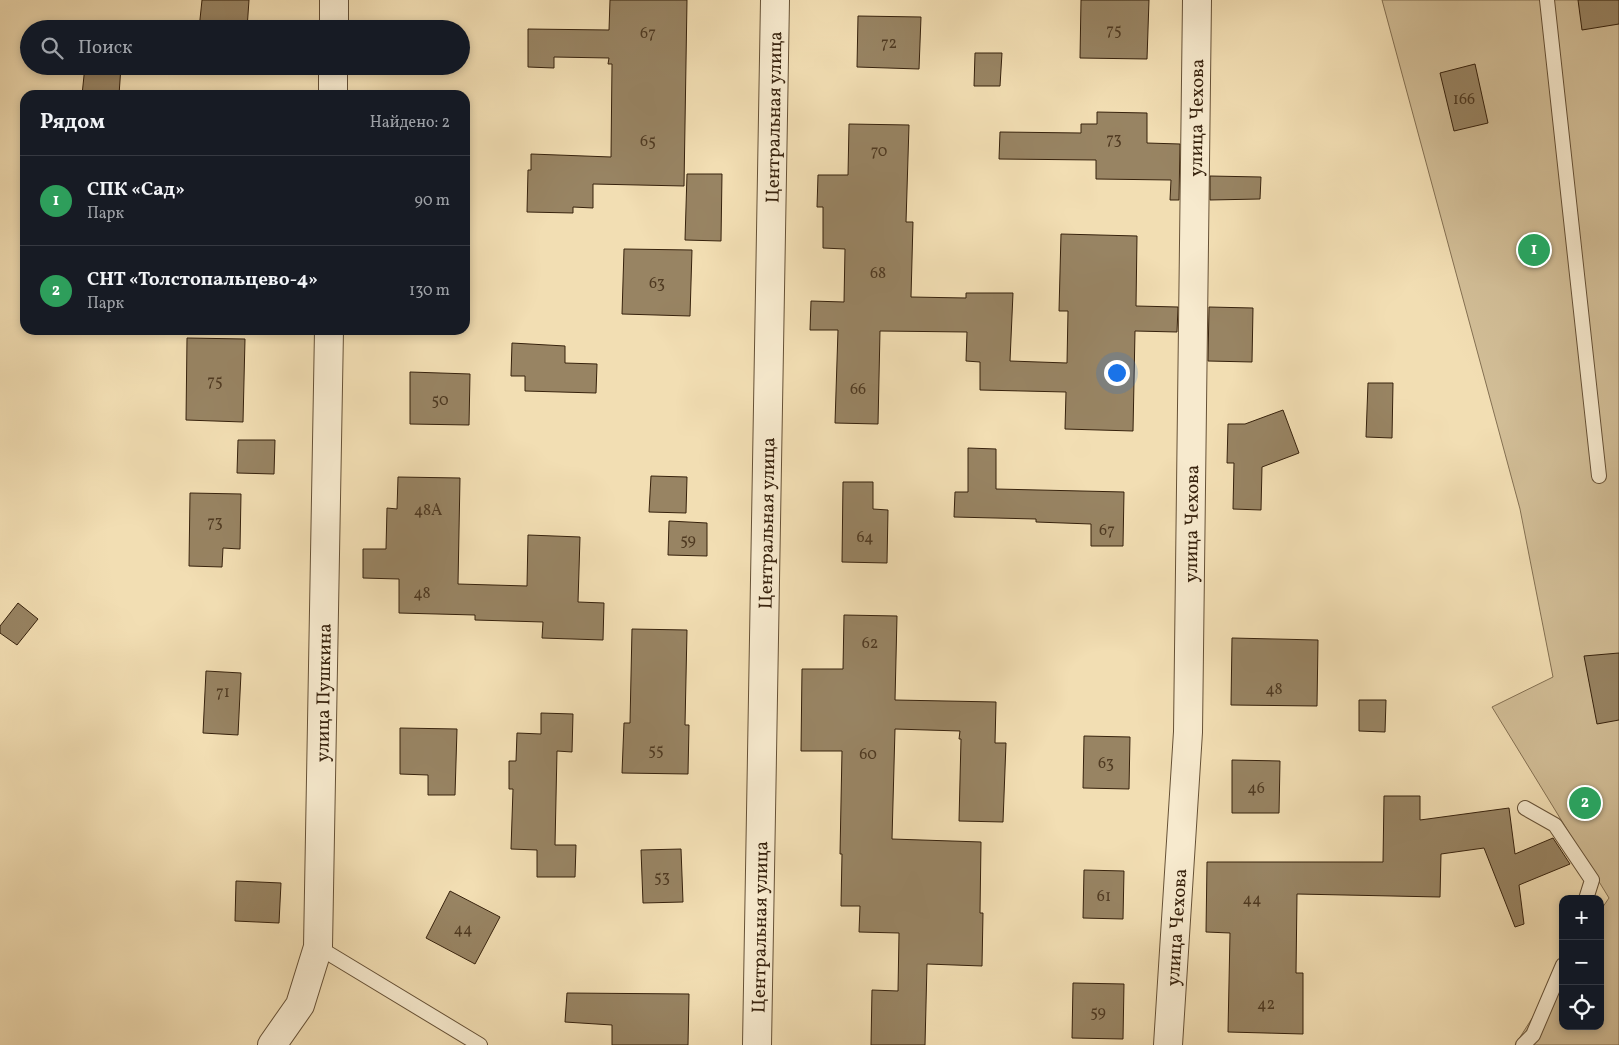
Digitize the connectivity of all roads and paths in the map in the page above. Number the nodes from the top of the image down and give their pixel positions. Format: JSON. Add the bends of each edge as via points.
{"nodes":[{"id":1,"x":334,"y":0,"type":"edge"},
{"id":2,"x":775,"y":0,"type":"edge"},
{"id":3,"x":1197,"y":0,"type":"edge"},
{"id":4,"x":1547,"y":0,"type":"edge"},
{"id":5,"x":334,"y":20,"type":"edge"},
{"id":6,"x":333,"y":75,"type":"edge"},
{"id":7,"x":333,"y":90,"type":"edge"},
{"id":8,"x":328,"y":335,"type":"edge"},
{"id":9,"x":1599,"y":476,"type":"dead end"},
{"id":10,"x":1525,"y":808,"type":"dead end"},
{"id":11,"x":1587,"y":895,"type":"edge"},
{"id":12,"x":318,"y":947,"type":"junction"},
{"id":13,"x":1559,"y":974,"type":"edge"},
{"id":14,"x":272,"y":1045,"type":"edge"},
{"id":15,"x":480,"y":1045,"type":"edge"},
{"id":16,"x":757,"y":1045,"type":"edge"},
{"id":17,"x":1168,"y":1045,"type":"edge"},
{"id":18,"x":1523,"y":1045,"type":"edge"}],
"edges":[{"from":1,"to":5,"type":"street"},
{"from":2,"to":16,"type":"street","name":"Центральная улица"},
{"from":3,"to":17,"type":"street","name":"улица Чехова","via":[[1188,732]]},
{"from":4,"to":9,"type":"lane"},
{"from":6,"to":7,"type":"street"},
{"from":8,"to":12,"type":"street","name":"улица Пушкина"},
{"from":10,"to":11,"type":"lane","via":[[1555,825],[1592,880]]},
{"from":12,"to":14,"type":"street","name":"улица Пушкина","via":[[300,1005]]},
{"from":12,"to":15,"type":"lane"},
{"from":13,"to":18,"type":"lane","via":[[1532,1035]]}]}
